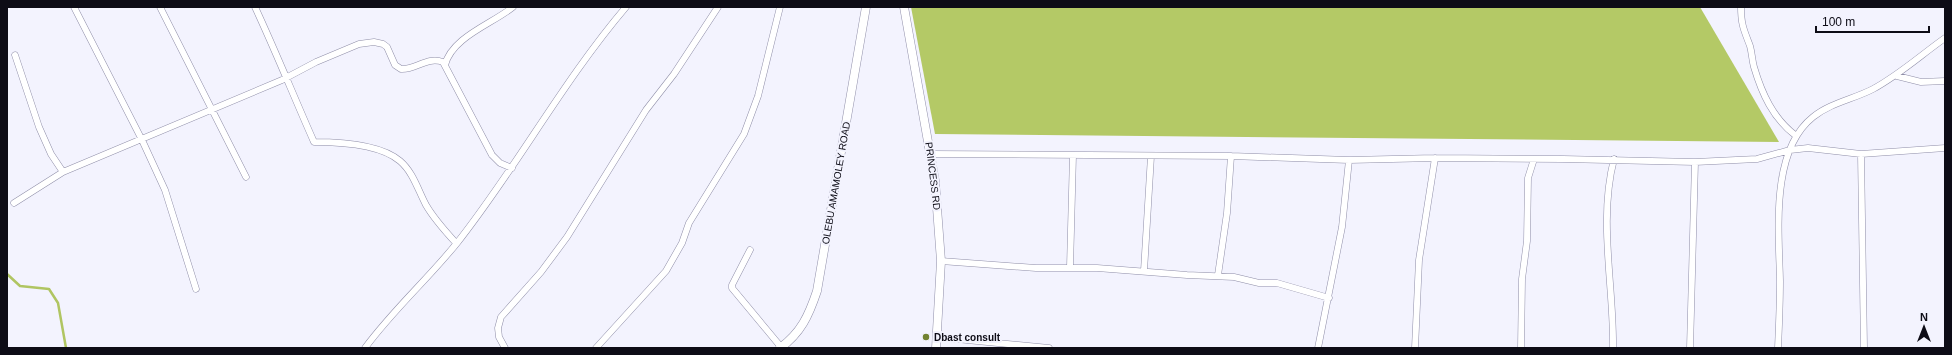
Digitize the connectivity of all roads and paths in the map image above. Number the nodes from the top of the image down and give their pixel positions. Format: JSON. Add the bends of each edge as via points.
{"nodes":[{"id":1,"x":74,"y":7,"type":"edge"},
{"id":2,"x":160,"y":7,"type":"edge"},
{"id":3,"x":255,"y":7,"type":"edge"},
{"id":4,"x":513,"y":7,"type":"edge"},
{"id":5,"x":626,"y":7,"type":"edge"},
{"id":6,"x":718,"y":7,"type":"edge"},
{"id":7,"x":780,"y":7,"type":"edge"},
{"id":8,"x":866,"y":7,"type":"edge"},
{"id":9,"x":904,"y":7,"type":"edge"},
{"id":10,"x":1741,"y":7,"type":"edge"},
{"id":11,"x":1945,"y":38,"type":"edge"},
{"id":12,"x":15,"y":55,"type":"dead end"},
{"id":13,"x":445,"y":64,"type":"junction"},
{"id":14,"x":1897,"y":76,"type":"junction"},
{"id":15,"x":287,"y":77,"type":"junction"},
{"id":16,"x":1945,"y":81,"type":"edge"},
{"id":17,"x":212,"y":110,"type":"junction"},
{"id":18,"x":1796,"y":135,"type":"junction"},
{"id":19,"x":142,"y":140,"type":"junction"},
{"id":20,"x":1945,"y":148,"type":"edge"},
{"id":21,"x":1790,"y":150,"type":"junction"},
{"id":22,"x":931,"y":154,"type":"junction"},
{"id":23,"x":1861,"y":154,"type":"junction"},
{"id":24,"x":1073,"y":155,"type":"junction"},
{"id":25,"x":1151,"y":156,"type":"junction"},
{"id":26,"x":1231,"y":156,"type":"junction"},
{"id":27,"x":1435,"y":158,"type":"junction"},
{"id":28,"x":1534,"y":159,"type":"junction"},
{"id":29,"x":1614,"y":159,"type":"junction"},
{"id":30,"x":1349,"y":160,"type":"junction"},
{"id":31,"x":1695,"y":162,"type":"junction"},
{"id":32,"x":512,"y":168,"type":"junction"},
{"id":33,"x":63,"y":172,"type":"junction"},
{"id":34,"x":246,"y":177,"type":"dead end"},
{"id":35,"x":14,"y":203,"type":"dead end"},
{"id":36,"x":456,"y":244,"type":"junction"},
{"id":37,"x":750,"y":250,"type":"dead end"},
{"id":38,"x":941,"y":261,"type":"junction"},
{"id":39,"x":1070,"y":267,"type":"junction"},
{"id":40,"x":1144,"y":270,"type":"junction"},
{"id":41,"x":1218,"y":275,"type":"junction"},
{"id":42,"x":196,"y":289,"type":"dead end"},
{"id":43,"x":1329,"y":298,"type":"junction"},
{"id":44,"x":936,"y":337,"type":"junction"},
{"id":45,"x":781,"y":347,"type":"edge"},
{"id":46,"x":365,"y":348,"type":"edge"},
{"id":47,"x":505,"y":348,"type":"edge"},
{"id":48,"x":596,"y":348,"type":"edge"},
{"id":49,"x":936,"y":348,"type":"edge"},
{"id":50,"x":1041,"y":348,"type":"edge"},
{"id":51,"x":1049,"y":348,"type":"edge"},
{"id":52,"x":1318,"y":348,"type":"edge"},
{"id":53,"x":1415,"y":348,"type":"edge"},
{"id":54,"x":1521,"y":348,"type":"edge"},
{"id":55,"x":1613,"y":348,"type":"edge"},
{"id":56,"x":1690,"y":348,"type":"edge"},
{"id":57,"x":1778,"y":348,"type":"edge"},
{"id":58,"x":1864,"y":348,"type":"edge"}],
"edges":[{"from":1,"to":19,"type":"street"},
{"from":2,"to":17,"type":"street"},
{"from":3,"to":15,"type":"street"},
{"from":4,"to":13,"type":"street","via":[[456,44],[447,56]]},
{"from":5,"to":32,"type":"street","via":[[559,95]]},
{"from":6,"to":47,"type":"street","via":[[674,74],[646,110],[566,237],[541,272],[502,317],[498,328]]},
{"from":7,"to":48,"type":"street","via":[[758,96],[744,134],[689,222],[682,243],[666,271]]},
{"from":8,"to":45,"type":"street","name":"OLEBU AMAMOLEY ROAD","via":[[817,291],[804,325]]},
{"from":9,"to":22,"type":"street","name":"PRINCESS RD"},
{"from":10,"to":18,"type":"street","via":[[1743,32],[1764,96],[1782,125]]},
{"from":11,"to":14,"type":"street"},
{"from":12,"to":33,"type":"street","via":[[39,127],[51,154]]},
{"from":13,"to":15,"type":"street","via":[[431,60],[400,69],[395,65],[386,47],[379,42],[368,42],[339,51]]},
{"from":13,"to":32,"type":"street","via":[[492,155],[500,163]]},
{"from":14,"to":16,"type":"street","via":[[1921,82]]},
{"from":14,"to":18,"type":"street","via":[[1869,91],[1830,106],[1814,116]]},
{"from":15,"to":17,"type":"street"},
{"from":15,"to":36,"type":"street","via":[[314,142],[369,147],[400,160],[438,224]]},
{"from":17,"to":19,"type":"street"},
{"from":17,"to":34,"type":"street"},
{"from":18,"to":21,"type":"street"},
{"from":19,"to":33,"type":"street"},
{"from":19,"to":42,"type":"street","via":[[165,190]]},
{"from":20,"to":23,"type":"street"},
{"from":21,"to":23,"type":"street","via":[[1815,149]]},
{"from":21,"to":31,"type":"street","via":[[1757,159]]},
{"from":21,"to":57,"type":"street","via":[[1780,196]]},
{"from":22,"to":24,"type":"street"},
{"from":22,"to":38,"type":"street","name":"PRINCESS RD"},
{"from":23,"to":58,"type":"street"},
{"from":24,"to":25,"type":"street"},
{"from":24,"to":39,"type":"street"},
{"from":25,"to":26,"type":"street"},
{"from":25,"to":40,"type":"street"},
{"from":26,"to":30,"type":"street"},
{"from":26,"to":41,"type":"street","via":[[1227,213]]},
{"from":27,"to":28,"type":"street"},
{"from":27,"to":30,"type":"street"},
{"from":27,"to":53,"type":"street","via":[[1419,260]]},
{"from":28,"to":29,"type":"street"},
{"from":28,"to":54,"type":"street","via":[[1528,178]]},
{"from":29,"to":31,"type":"street"},
{"from":29,"to":55,"type":"street","via":[[1607,192]]},
{"from":30,"to":43,"type":"street","via":[[1342,228]]},
{"from":31,"to":56,"type":"street"},
{"from":32,"to":36,"type":"street"},
{"from":33,"to":35,"type":"street"},
{"from":36,"to":46,"type":"street","via":[[390,316]]},
{"from":37,"to":45,"type":"street","via":[[732,288]]},
{"from":38,"to":39,"type":"street"},
{"from":38,"to":44,"type":"street","name":"PRINCESS RD"},
{"from":39,"to":40,"type":"street"},
{"from":40,"to":41,"type":"street","via":[[1187,275]]},
{"from":41,"to":43,"type":"street","via":[[1277,284]]},
{"from":43,"to":52,"type":"street"},
{"from":44,"to":49,"type":"street","name":"PRINCESS RD"},
{"from":44,"to":50,"type":"street"},
{"from":50,"to":51,"type":"street"}]}
